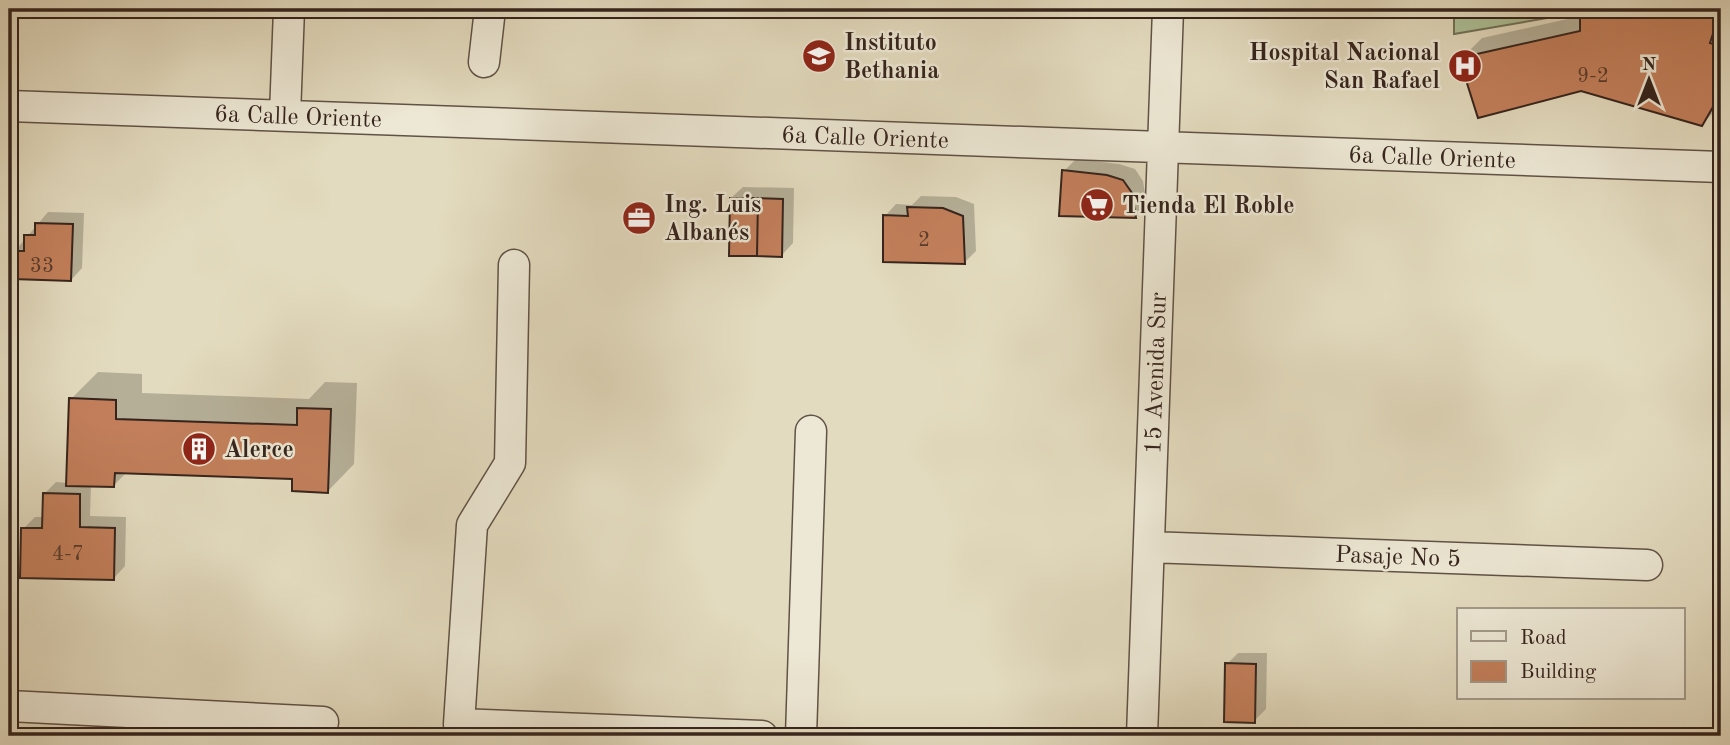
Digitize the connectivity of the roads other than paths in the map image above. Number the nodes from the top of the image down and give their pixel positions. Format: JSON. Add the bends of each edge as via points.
{"nodes":[{"id":1,"x":289,"y":9,"type":"edge"},
{"id":2,"x":490,"y":9,"type":"edge"},
{"id":3,"x":1168,"y":9,"type":"edge"},
{"id":4,"x":484,"y":62,"type":"dead end"},
{"id":5,"x":9,"y":106,"type":"edge"},
{"id":6,"x":285,"y":116,"type":"junction"},
{"id":7,"x":1164,"y":147,"type":"junction"},
{"id":8,"x":1721,"y":167,"type":"edge"},
{"id":9,"x":514,"y":265,"type":"dead end"},
{"id":10,"x":811,"y":431,"type":"dead end"},
{"id":11,"x":1149,"y":547,"type":"junction"},
{"id":12,"x":1647,"y":565,"type":"dead end"},
{"id":13,"x":9,"y":706,"type":"edge"},
{"id":14,"x":323,"y":722,"type":"dead end"},
{"id":15,"x":275,"y":726,"type":"edge"},
{"id":16,"x":762,"y":736,"type":"edge"},
{"id":17,"x":801,"y":736,"type":"edge"},
{"id":18,"x":1142,"y":736,"type":"edge"}],
"edges":[{"from":1,"to":6,"type":"street"},
{"from":2,"to":4,"type":"street"},
{"from":3,"to":7,"type":"street","name":"15 Avenida Sur"},
{"from":5,"to":6,"type":"street","name":"6a Calle Oriente"},
{"from":6,"to":7,"type":"street","name":"6a Calle Oriente"},
{"from":7,"to":8,"type":"street","name":"6a Calle Oriente"},
{"from":7,"to":11,"type":"street","name":"15 Avenida Sur"},
{"from":9,"to":16,"type":"street","via":[[510,463],[472,525],[459,724]]},
{"from":10,"to":17,"type":"street"},
{"from":11,"to":12,"type":"street","name":"Pasaje No 5"},
{"from":11,"to":18,"type":"street","name":"15 Avenida Sur"},
{"from":13,"to":15,"type":"street"},
{"from":14,"to":15,"type":"street"}]}
